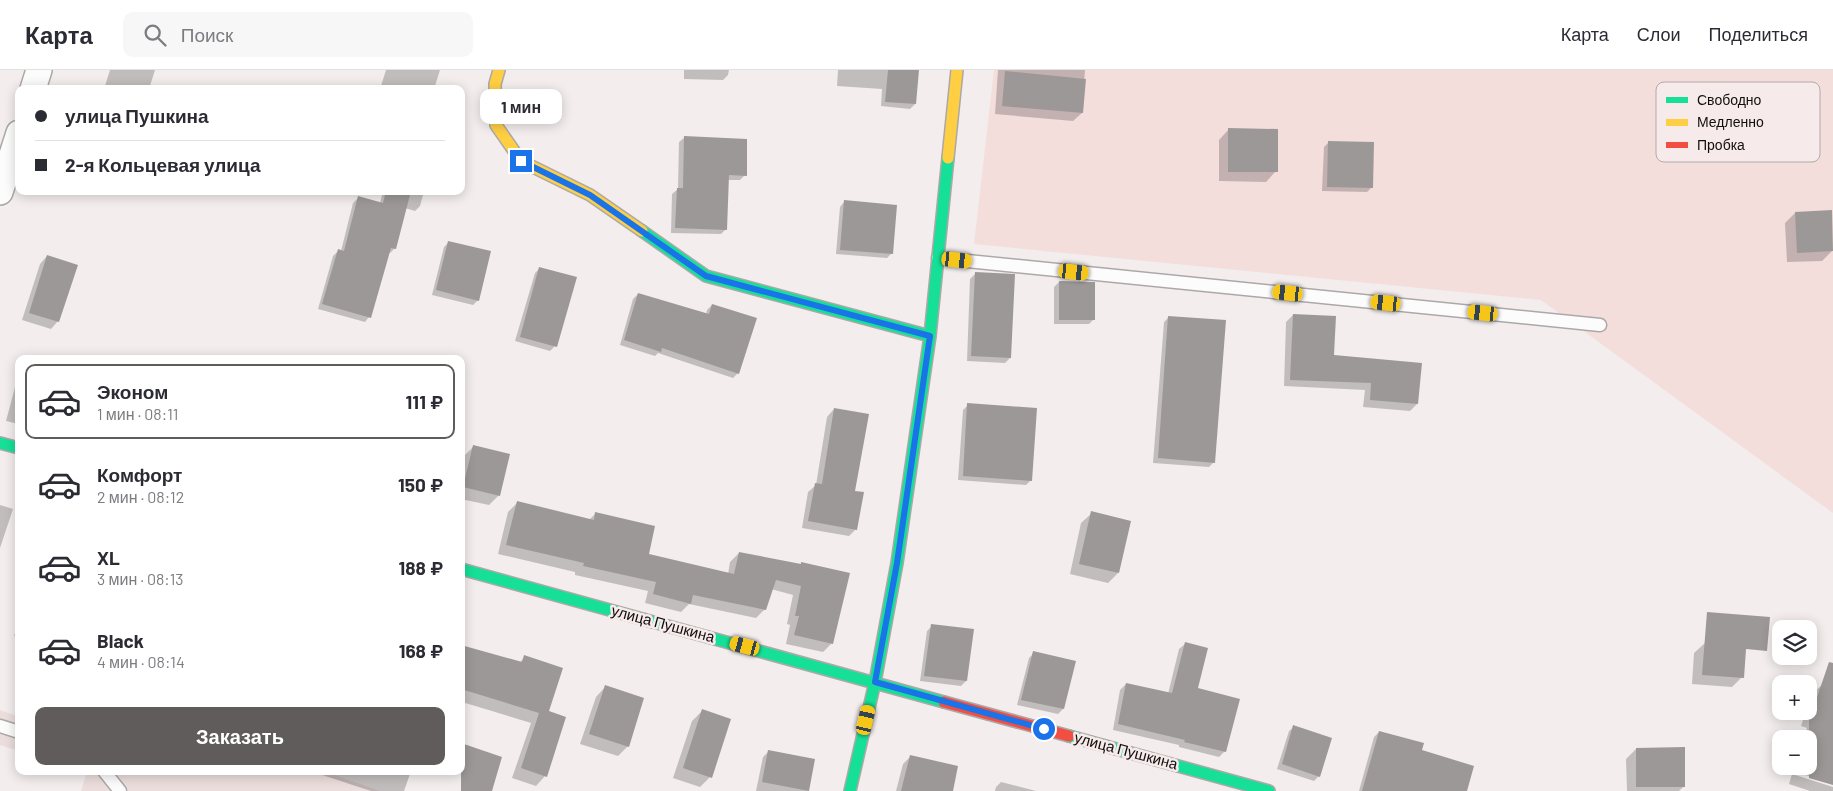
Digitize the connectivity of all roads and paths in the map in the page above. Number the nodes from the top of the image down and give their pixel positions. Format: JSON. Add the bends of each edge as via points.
{"nodes":[{"id":1,"x":39,"y":70,"type":"edge"},
{"id":2,"x":499,"y":70,"type":"edge"},
{"id":3,"x":957,"y":70,"type":"edge"},
{"id":4,"x":34,"y":85,"type":"edge"},
{"id":5,"x":15,"y":145,"type":"edge"},
{"id":6,"x":0,"y":192,"type":"edge"},
{"id":7,"x":938,"y":258,"type":"junction"},
{"id":8,"x":1600,"y":325,"type":"dead end"},
{"id":9,"x":930,"y":336,"type":"junction"},
{"id":10,"x":0,"y":443,"type":"edge"},
{"id":11,"x":15,"y":447,"type":"edge"},
{"id":12,"x":465,"y":570,"type":"edge"},
{"id":13,"x":875,"y":682,"type":"junction"},
{"id":14,"x":0,"y":726,"type":"edge"},
{"id":15,"x":15,"y":731,"type":"edge"},
{"id":16,"x":107,"y":775,"type":"edge"},
{"id":17,"x":120,"y":791,"type":"edge"},
{"id":18,"x":850,"y":791,"type":"edge"},
{"id":19,"x":1270,"y":791,"type":"edge"}],
"edges":[{"from":1,"to":4,"type":"street"},
{"from":2,"to":9,"type":"street","via":[[495,84],[496,125],[521,161],[590,195],[706,276]]},
{"from":3,"to":7,"type":"street"},
{"from":5,"to":6,"type":"street"},
{"from":7,"to":8,"type":"lane"},
{"from":7,"to":9,"type":"street"},
{"from":9,"to":13,"type":"street","via":[[897,563]]},
{"from":10,"to":11,"type":"street"},
{"from":12,"to":13,"type":"street","name":"улица Пушкина"},
{"from":13,"to":18,"type":"street"},
{"from":13,"to":19,"type":"street","name":"улица Пушкина"},
{"from":14,"to":15,"type":"lane"},
{"from":16,"to":17,"type":"lane"}]}
